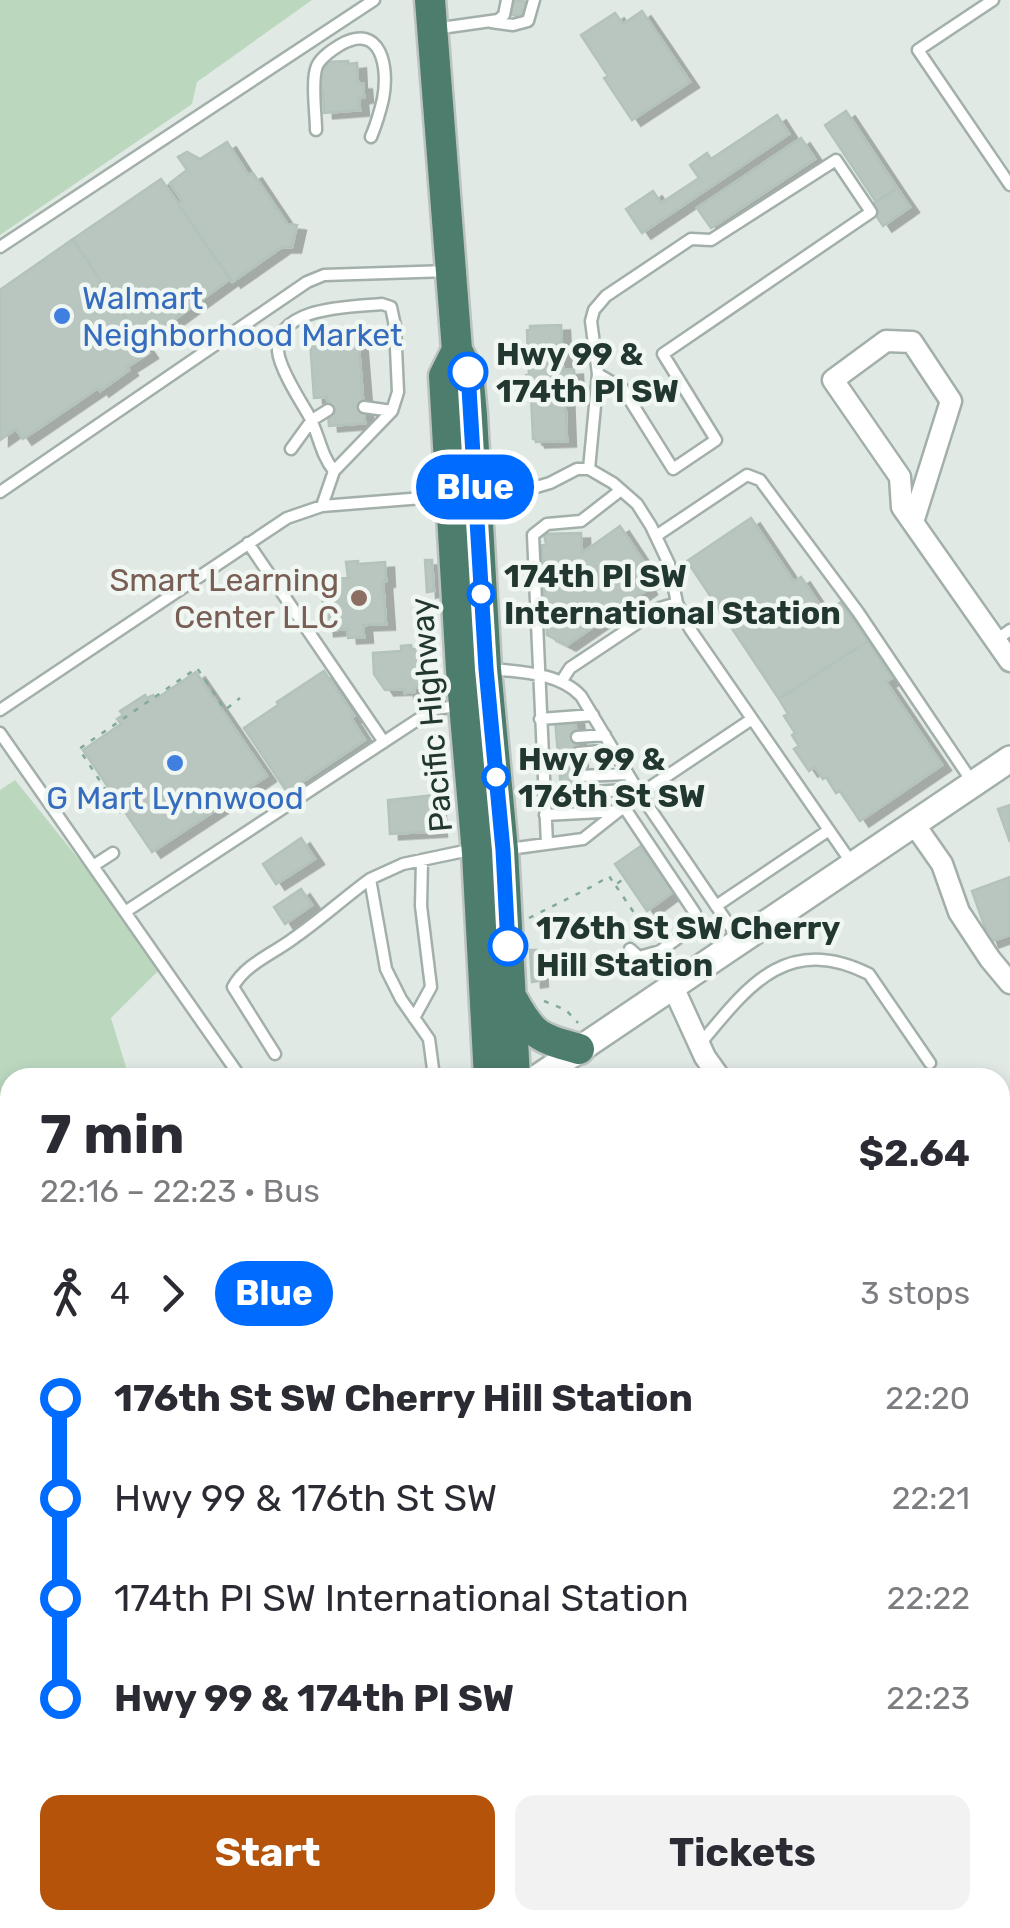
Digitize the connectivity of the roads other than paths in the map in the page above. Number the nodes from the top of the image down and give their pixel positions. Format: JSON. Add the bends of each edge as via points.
{"nodes":[{"id":1,"x":374,"y":0,"type":"edge"},
{"id":2,"x":507,"y":0,"type":"edge"},
{"id":3,"x":534,"y":0,"type":"edge"},
{"id":4,"x":993,"y":0,"type":"edge"},
{"id":5,"x":432,"y":15,"type":"edge"},
{"id":6,"x":485,"y":21,"type":"junction"},
{"id":7,"x":316,"y":130,"type":"dead end"},
{"id":8,"x":370,"y":137,"type":"dead end"},
{"id":9,"x":1010,"y":185,"type":"edge"},
{"id":10,"x":0,"y":248,"type":"edge"},
{"id":11,"x":450,"y":270,"type":"junction"},
{"id":12,"x":598,"y":374,"type":"junction"},
{"id":13,"x":364,"y":407,"type":"dead end"},
{"id":14,"x":328,"y":410,"type":"dead end"},
{"id":15,"x":392,"y":412,"type":"junction"},
{"id":16,"x":312,"y":420,"type":"junction"},
{"id":17,"x":291,"y":449,"type":"dead end"},
{"id":18,"x":589,"y":469,"type":"junction"},
{"id":19,"x":334,"y":471,"type":"junction"},
{"id":20,"x":621,"y":490,"type":"junction"},
{"id":21,"x":0,"y":492,"type":"edge"},
{"id":22,"x":462,"y":495,"type":"junction"},
{"id":23,"x":322,"y":506,"type":"junction"},
{"id":24,"x":912,"y":522,"type":"junction"},
{"id":25,"x":656,"y":536,"type":"junction"},
{"id":26,"x":248,"y":542,"type":"junction"},
{"id":27,"x":676,"y":603,"type":"junction"},
{"id":28,"x":1003,"y":635,"type":"edge"},
{"id":29,"x":1010,"y":661,"type":"edge"},
{"id":30,"x":486,"y":669,"type":"junction"},
{"id":31,"x":538,"y":675,"type":"junction"},
{"id":32,"x":561,"y":682,"type":"junction"},
{"id":33,"x":464,"y":706,"type":"junction"},
{"id":34,"x":0,"y":710,"type":"edge"},
{"id":35,"x":592,"y":715,"type":"junction"},
{"id":36,"x":540,"y":719,"type":"junction"},
{"id":37,"x":752,"y":719,"type":"junction"},
{"id":38,"x":0,"y":733,"type":"edge"},
{"id":39,"x":605,"y":735,"type":"junction"},
{"id":40,"x":577,"y":738,"type":"dead end"},
{"id":41,"x":557,"y":739,"type":"dead end"},
{"id":42,"x":542,"y":740,"type":"junction"},
{"id":43,"x":384,"y":742,"type":"junction"},
{"id":44,"x":614,"y":750,"type":"junction"},
{"id":45,"x":578,"y":753,"type":"dead end"},
{"id":46,"x":558,"y":755,"type":"dead end"},
{"id":47,"x":542,"y":756,"type":"junction"},
{"id":48,"x":1010,"y":758,"type":"edge"},
{"id":49,"x":628,"y":774,"type":"junction"},
{"id":50,"x":580,"y":776,"type":"dead end"},
{"id":51,"x":560,"y":777,"type":"dead end"},
{"id":52,"x":543,"y":778,"type":"junction"},
{"id":53,"x":973,"y":784,"type":"junction"},
{"id":54,"x":639,"y":792,"type":"junction"},
{"id":55,"x":582,"y":793,"type":"dead end"},
{"id":56,"x":562,"y":794,"type":"dead end"},
{"id":57,"x":544,"y":795,"type":"junction"},
{"id":58,"x":622,"y":809,"type":"junction"},
{"id":59,"x":546,"y":816,"type":"junction"},
{"id":60,"x":914,"y":824,"type":"junction"},
{"id":61,"x":829,"y":830,"type":"junction"},
{"id":62,"x":547,"y":844,"type":"junction"},
{"id":63,"x":490,"y":849,"type":"junction"},
{"id":64,"x":112,"y":853,"type":"dead end"},
{"id":65,"x":422,"y":860,"type":"junction"},
{"id":66,"x":853,"y":865,"type":"junction"},
{"id":67,"x":93,"y":866,"type":"junction"},
{"id":68,"x":370,"y":879,"type":"junction"},
{"id":69,"x":716,"y":906,"type":"junction"},
{"id":70,"x":126,"y":912,"type":"junction"},
{"id":71,"x":740,"y":942,"type":"junction"},
{"id":72,"x":630,"y":950,"type":"dead end"},
{"id":73,"x":1010,"y":983,"type":"edge"},
{"id":74,"x":673,"y":987,"type":"junction"},
{"id":75,"x":521,"y":997,"type":"junction"},
{"id":76,"x":414,"y":1018,"type":"junction"},
{"id":77,"x":579,"y":1037,"type":"junction"},
{"id":78,"x":699,"y":1044,"type":"junction"},
{"id":79,"x":275,"y":1054,"type":"dead end"},
{"id":80,"x":930,"y":1062,"type":"dead end"},
{"id":81,"x":234,"y":1068,"type":"edge"},
{"id":82,"x":433,"y":1068,"type":"edge"},
{"id":83,"x":489,"y":1068,"type":"edge"},
{"id":84,"x":516,"y":1068,"type":"edge"},
{"id":85,"x":546,"y":1068,"type":"edge"},
{"id":86,"x":713,"y":1068,"type":"edge"}],
"edges":[{"from":1,"to":10,"type":"lane"},
{"from":2,"to":6,"type":"lane","via":[[504,15]]},
{"from":3,"to":6,"type":"lane","via":[[523,24]]},
{"from":4,"to":9,"type":"lane","via":[[918,50]]},
{"from":5,"to":6,"type":"lane"},
{"from":5,"to":11,"type":"highway","name":"Pacific Highway"},
{"from":7,"to":8,"type":"lane","via":[[317,66],[340,45],[364,38],[381,54],[384,72],[384,97]]},
{"from":11,"to":21,"type":"lane","via":[[307,282]]},
{"from":11,"to":22,"type":"highway","name":"Pacific Highway","via":[[457,350],[468,372]]},
{"from":12,"to":12,"type":"lane","via":[[591,321],[606,296],[691,239],[711,240],[836,160],[871,212],[663,354],[716,440],[672,469],[623,389]]},
{"from":12,"to":18,"type":"lane"},
{"from":13,"to":15,"type":"lane"},
{"from":14,"to":16,"type":"lane"},
{"from":15,"to":16,"type":"lane","via":[[398,392],[395,326],[391,307],[382,304],[309,312],[280,336],[278,354]]},
{"from":15,"to":19,"type":"lane"},
{"from":16,"to":17,"type":"lane"},
{"from":16,"to":19,"type":"lane"},
{"from":18,"to":20,"type":"lane"},
{"from":18,"to":22,"type":"lane","via":[[526,490]]},
{"from":19,"to":23,"type":"lane"},
{"from":20,"to":25,"type":"lane"},
{"from":20,"to":31,"type":"lane","via":[[581,521],[547,524],[533,536]]},
{"from":22,"to":23,"type":"lane"},
{"from":22,"to":30,"type":"highway","name":"Pacific Highway"},
{"from":22,"to":33,"type":"highway","name":"Pacific Highway"},
{"from":23,"to":26,"type":"lane"},
{"from":24,"to":24,"type":"street","via":[[902,507],[900,476],[833,380],[886,341],[912,342],[950,401]]},
{"from":24,"to":28,"type":"street"},
{"from":25,"to":27,"type":"lane"},
{"from":25,"to":53,"type":"lane","via":[[746,476],[760,480]]},
{"from":26,"to":34,"type":"lane"},
{"from":26,"to":43,"type":"lane"},
{"from":27,"to":32,"type":"lane","via":[[570,668]]},
{"from":27,"to":37,"type":"lane"},
{"from":28,"to":29,"type":"street"},
{"from":30,"to":31,"type":"lane"},
{"from":30,"to":63,"type":"highway","name":"Pacific Highway"},
{"from":31,"to":32,"type":"lane"},
{"from":31,"to":36,"type":"lane"},
{"from":32,"to":35,"type":"lane","via":[[573,687]]},
{"from":33,"to":43,"type":"lane","via":[[434,710]]},
{"from":33,"to":63,"type":"highway","name":"Pacific Highway"},
{"from":35,"to":36,"type":"lane"},
{"from":35,"to":39,"type":"lane"},
{"from":36,"to":42,"type":"lane"},
{"from":37,"to":54,"type":"lane"},
{"from":37,"to":61,"type":"lane"},
{"from":38,"to":67,"type":"lane"},
{"from":39,"to":40,"type":"lane"},
{"from":39,"to":44,"type":"lane"},
{"from":41,"to":42,"type":"lane"},
{"from":42,"to":47,"type":"lane"},
{"from":43,"to":70,"type":"lane"},
{"from":44,"to":45,"type":"lane"},
{"from":44,"to":49,"type":"lane"},
{"from":46,"to":47,"type":"lane"},
{"from":47,"to":52,"type":"lane"},
{"from":48,"to":53,"type":"street"},
{"from":49,"to":50,"type":"lane"},
{"from":49,"to":54,"type":"lane"},
{"from":51,"to":52,"type":"lane"},
{"from":52,"to":57,"type":"lane"},
{"from":53,"to":60,"type":"street"},
{"from":54,"to":55,"type":"lane"},
{"from":54,"to":58,"type":"lane"},
{"from":54,"to":69,"type":"lane"},
{"from":56,"to":57,"type":"lane"},
{"from":57,"to":59,"type":"lane"},
{"from":58,"to":59,"type":"lane"},
{"from":58,"to":62,"type":"lane","via":[[584,839]]},
{"from":58,"to":72,"type":"lane","via":[[694,913],[692,928],[660,952],[639,957]]},
{"from":59,"to":62,"type":"lane"},
{"from":60,"to":66,"type":"street"},
{"from":60,"to":73,"type":"street","via":[[942,864],[959,912]]},
{"from":61,"to":66,"type":"lane"},
{"from":61,"to":69,"type":"lane"},
{"from":62,"to":63,"type":"lane"},
{"from":63,"to":65,"type":"lane"},
{"from":63,"to":75,"type":"highway","name":"Pacific Highway"},
{"from":63,"to":83,"type":"highway","name":"Pacific Highway"},
{"from":64,"to":67,"type":"lane"},
{"from":65,"to":68,"type":"lane"},
{"from":65,"to":76,"type":"lane","via":[[431,986]]},
{"from":66,"to":71,"type":"street"},
{"from":67,"to":70,"type":"lane"},
{"from":68,"to":76,"type":"lane","via":[[386,969]]},
{"from":68,"to":79,"type":"lane","via":[[240,974],[233,987]]},
{"from":69,"to":71,"type":"lane"},
{"from":70,"to":81,"type":"lane"},
{"from":71,"to":74,"type":"street"},
{"from":74,"to":77,"type":"street"},
{"from":74,"to":78,"type":"street"},
{"from":75,"to":77,"type":"highway","via":[[533,1032],[548,1040]]},
{"from":75,"to":84,"type":"highway","name":"Pacific Highway"},
{"from":76,"to":82,"type":"lane","via":[[429,1039]]},
{"from":77,"to":85,"type":"street"},
{"from":78,"to":80,"type":"lane","via":[[766,974],[806,960],[832,961],[869,974]]},
{"from":78,"to":86,"type":"street"}]}
